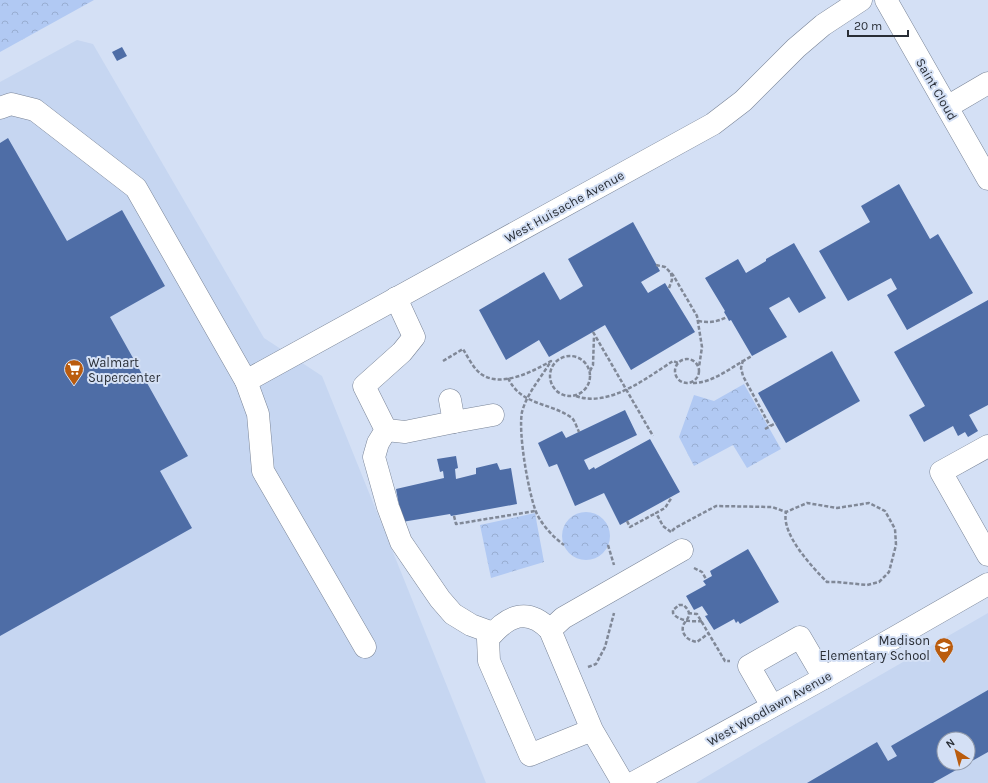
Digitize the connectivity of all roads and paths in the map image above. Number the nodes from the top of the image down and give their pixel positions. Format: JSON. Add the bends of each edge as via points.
{"nodes":[{"id":1,"x":861,"y":0,"type":"edge"},
{"id":2,"x":886,"y":0,"type":"edge"},
{"id":3,"x":988,"y":83,"type":"edge"},
{"id":4,"x":947,"y":106,"type":"junction"},
{"id":5,"x":0,"y":108,"type":"edge"},
{"id":6,"x":988,"y":179,"type":"edge"},
{"id":7,"x":656,"y":265,"type":"dead end"},
{"id":8,"x":671,"y":273,"type":"junction"},
{"id":9,"x":669,"y":288,"type":"dead end"},
{"id":10,"x":396,"y":298,"type":"junction"},
{"id":11,"x":727,"y":317,"type":"dead end"},
{"id":12,"x":698,"y":321,"type":"junction"},
{"id":13,"x":752,"y":356,"type":"dead end"},
{"id":14,"x":743,"y":360,"type":"junction"},
{"id":15,"x":443,"y":361,"type":"dead end"},
{"id":16,"x":678,"y":363,"type":"junction"},
{"id":17,"x":699,"y":367,"type":"junction"},
{"id":18,"x":546,"y":369,"type":"junction"},
{"id":19,"x":550,"y":371,"type":"junction"},
{"id":20,"x":590,"y":371,"type":"junction"},
{"id":21,"x":508,"y":378,"type":"junction"},
{"id":22,"x":246,"y":381,"type":"junction"},
{"id":23,"x":691,"y":383,"type":"junction"},
{"id":24,"x":626,"y":390,"type":"junction"},
{"id":25,"x":576,"y":396,"type":"junction"},
{"id":26,"x":528,"y":399,"type":"junction"},
{"id":27,"x":450,"y":400,"type":"dead end"},
{"id":28,"x":493,"y":415,"type":"dead end"},
{"id":29,"x":454,"y":422,"type":"junction"},
{"id":30,"x":776,"y":423,"type":"dead end"},
{"id":31,"x":770,"y":426,"type":"junction"},
{"id":32,"x":765,"y":429,"type":"dead end"},
{"id":33,"x":386,"y":430,"type":"junction"},
{"id":34,"x":579,"y":432,"type":"dead end"},
{"id":35,"x":653,"y":436,"type":"dead end"},
{"id":36,"x":988,"y":446,"type":"edge"},
{"id":37,"x":535,"y":511,"type":"junction"},
{"id":38,"x":786,"y":512,"type":"junction"},
{"id":39,"x":656,"y":513,"type":"dead end"},
{"id":40,"x":454,"y":516,"type":"dead end"},
{"id":41,"x":627,"y":521,"type":"dead end"},
{"id":42,"x":982,"y":532,"type":"edge"},
{"id":43,"x":677,"y":541,"type":"joint"},
{"id":44,"x":564,"y":545,"type":"dead end"},
{"id":45,"x":988,"y":554,"type":"edge"},
{"id":46,"x":988,"y":584,"type":"edge"},
{"id":47,"x":688,"y":613,"type":"junction"},
{"id":48,"x":687,"y":619,"type":"junction"},
{"id":49,"x":702,"y":621,"type":"junction"},
{"id":50,"x":550,"y":630,"type":"junction"},
{"id":51,"x":493,"y":633,"type":"junction"},
{"id":52,"x":709,"y":633,"type":"junction"},
{"id":53,"x":365,"y":647,"type":"dead end"},
{"id":54,"x":734,"y":661,"type":"dead end"},
{"id":55,"x":824,"y":678,"type":"junction"},
{"id":56,"x":772,"y":706,"type":"junction"},
{"id":57,"x":592,"y":730,"type":"junction"},
{"id":58,"x":623,"y":783,"type":"edge"},
{"id":59,"x":633,"y":783,"type":"edge"}],
"edges":[{"from":1,"to":10,"type":"street","name":"West Huisache Avenue","via":[[823,25],[743,101],[714,124]]},
{"from":2,"to":4,"type":"street","name":"Saint Cloud"},
{"from":3,"to":4,"type":"street"},
{"from":4,"to":6,"type":"street","name":"Saint Cloud"},
{"from":5,"to":22,"type":"street","via":[[10,104],[35,110],[136,188]]},
{"from":7,"to":8,"type":"path","via":[[665,267]]},
{"from":8,"to":9,"type":"path"},
{"from":8,"to":12,"type":"path","via":[[689,300]]},
{"from":10,"to":22,"type":"street","name":"West Huisache Avenue"},
{"from":10,"to":33,"type":"street","via":[[414,338],[364,386]]},
{"from":11,"to":12,"type":"path","via":[[718,322]]},
{"from":12,"to":17,"type":"path","via":[[702,347]]},
{"from":13,"to":14,"type":"path"},
{"from":14,"to":23,"type":"path","via":[[711,379]]},
{"from":14,"to":31,"type":"path","via":[[743,376]]},
{"from":15,"to":21,"type":"path","via":[[463,349],[480,373],[489,378]]},
{"from":16,"to":17,"type":"path","via":[[690,359]]},
{"from":16,"to":23,"type":"path","via":[[675,369],[676,377],[682,383]]},
{"from":16,"to":24,"type":"path","via":[[673,361]]},
{"from":17,"to":23,"type":"path","via":[[697,379]]},
{"from":18,"to":19,"type":"path"},
{"from":18,"to":21,"type":"path","via":[[551,361],[521,376]]},
{"from":18,"to":26,"type":"path"},
{"from":19,"to":20,"type":"path","via":[[557,361],[570,356],[583,360]]},
{"from":19,"to":25,"type":"path","via":[[550,379],[555,390],[566,397]]},
{"from":20,"to":24,"type":"path","via":[[593,365],[595,340],[593,332]]},
{"from":20,"to":25,"type":"path","via":[[589,385]]},
{"from":21,"to":26,"type":"path","via":[[512,388]]},
{"from":22,"to":53,"type":"street","via":[[258,414],[263,471]]},
{"from":24,"to":25,"type":"path","via":[[603,398]]},
{"from":24,"to":35,"type":"path"},
{"from":26,"to":34,"type":"path","via":[[573,419]]},
{"from":26,"to":37,"type":"path","via":[[522,412],[522,442]]},
{"from":27,"to":29,"type":"street"},
{"from":28,"to":29,"type":"street"},
{"from":29,"to":33,"type":"street","via":[[405,432]]},
{"from":30,"to":31,"type":"path"},
{"from":31,"to":32,"type":"path"},
{"from":33,"to":51,"type":"street","via":[[378,442],[374,457],[400,542],[453,614],[470,625]]},
{"from":36,"to":42,"type":"street","via":[[941,472]]},
{"from":37,"to":40,"type":"path","via":[[456,524]]},
{"from":37,"to":44,"type":"path","via":[[550,532]]},
{"from":38,"to":38,"type":"path","via":[[808,503],[837,508],[869,503],[885,511],[895,529],[896,545],[889,572],[879,582],[867,585],[827,582],[811,567],[791,535],[784,520]]},
{"from":38,"to":43,"type":"path","via":[[772,507],[716,506],[675,528]]},
{"from":39,"to":41,"type":"path","via":[[630,527]]},
{"from":42,"to":45,"type":"street"},
{"from":43,"to":50,"type":"street","via":[[563,618]]},
{"from":46,"to":55,"type":"street","name":"West Woodlawn Avenue"},
{"from":47,"to":48,"type":"path"},
{"from":47,"to":48,"type":"path","via":[[684,605],[679,605],[673,610],[678,619]]},
{"from":47,"to":49,"type":"path","via":[[697,614]]},
{"from":48,"to":49,"type":"path"},
{"from":48,"to":52,"type":"path","via":[[683,628],[689,639],[697,642]]},
{"from":49,"to":52,"type":"path"},
{"from":50,"to":51,"type":"street","via":[[542,621],[532,616],[519,616],[506,621]]},
{"from":50,"to":57,"type":"street"},
{"from":51,"to":57,"type":"street","via":[[488,638],[489,662],[530,755]]},
{"from":52,"to":54,"type":"path","via":[[725,661]]},
{"from":55,"to":56,"type":"street","name":"West Woodlawn Avenue"},
{"from":55,"to":56,"type":"street","via":[[800,637],[749,666]]},
{"from":56,"to":59,"type":"street","name":"West Woodlawn Avenue"},
{"from":57,"to":58,"type":"street"}]}
